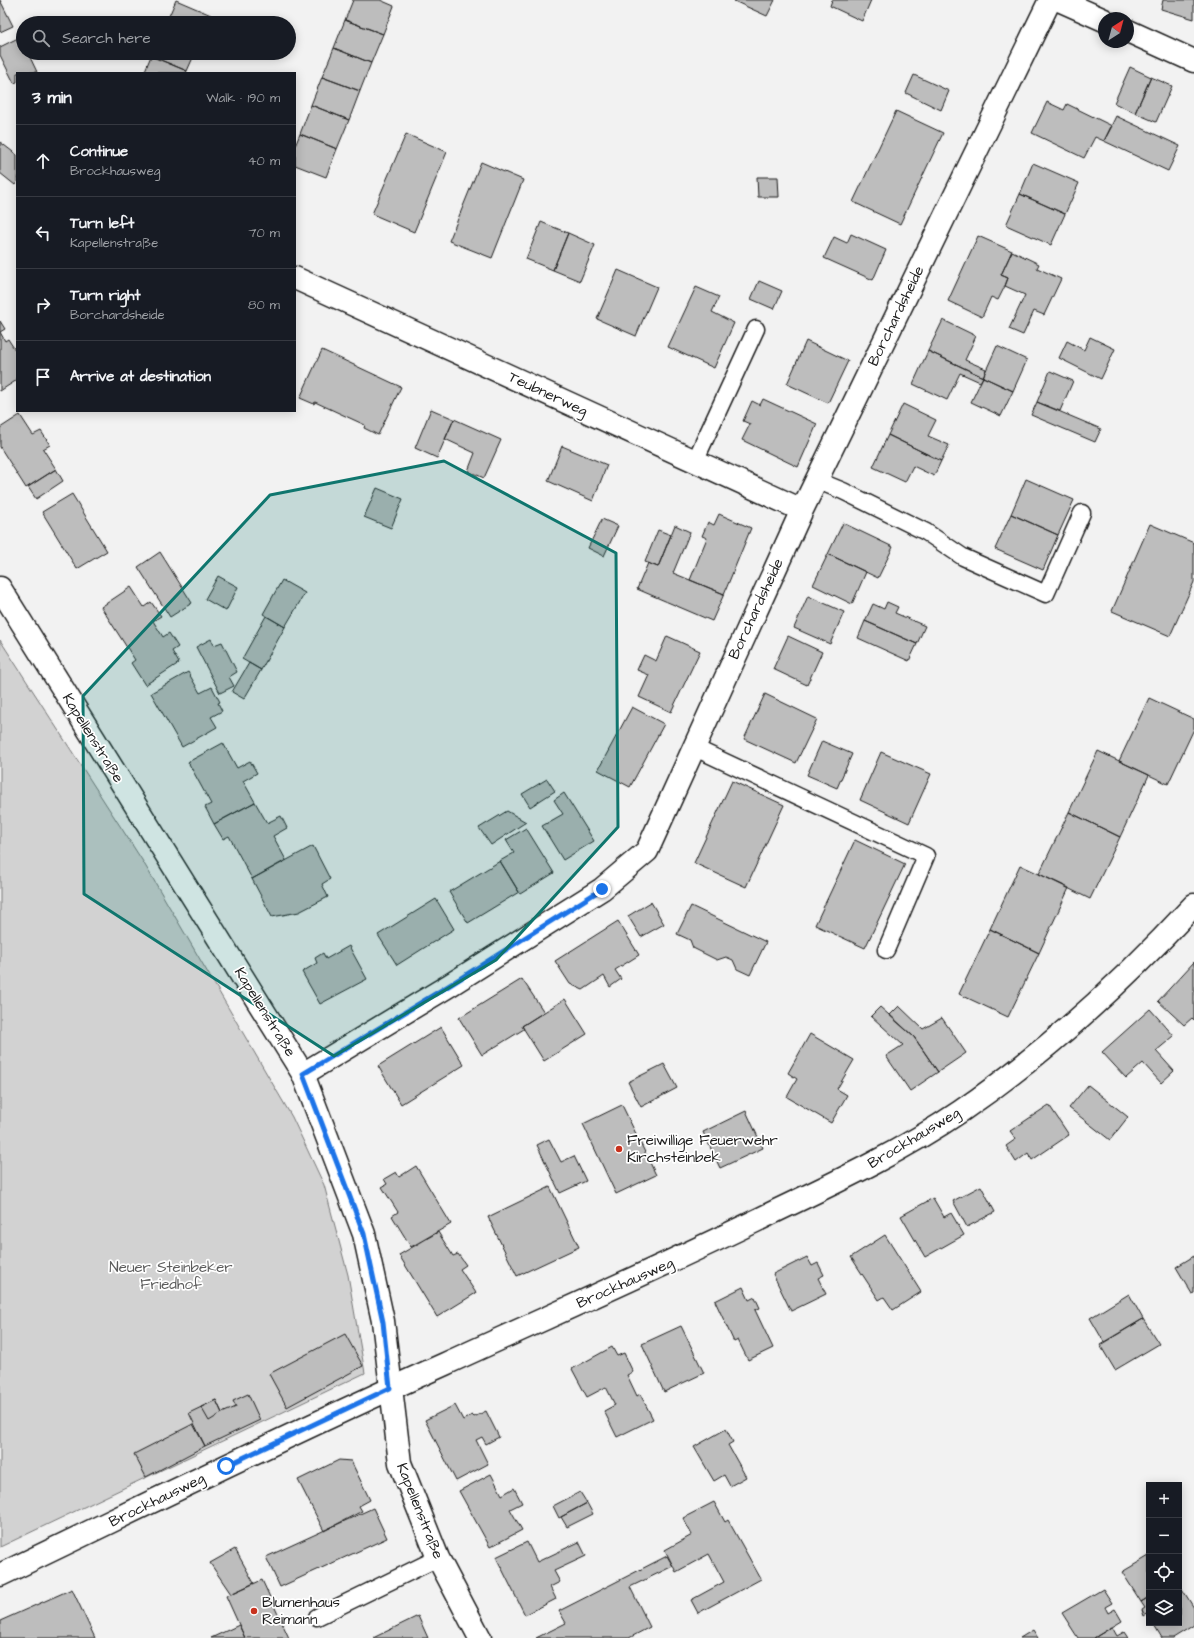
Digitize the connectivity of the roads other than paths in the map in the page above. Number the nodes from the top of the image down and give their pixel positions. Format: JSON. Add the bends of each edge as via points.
{"nodes":[{"id":1,"x":1050,"y":0,"type":"edge"},
{"id":2,"x":1059,"y":0,"type":"edge"},
{"id":3,"x":1098,"y":17,"type":"edge"},
{"id":4,"x":1134,"y":34,"type":"edge"},
{"id":5,"x":1194,"y":61,"type":"edge"},
{"id":6,"x":296,"y":278,"type":"edge"},
{"id":7,"x":756,"y":329,"type":"dead end"},
{"id":8,"x":695,"y":461,"type":"junction"},
{"id":9,"x":816,"y":480,"type":"junction"},
{"id":10,"x":802,"y":510,"type":"junction"},
{"id":11,"x":1082,"y":513,"type":"dead end"},
{"id":12,"x":0,"y":588,"type":"edge"},
{"id":13,"x":693,"y":747,"type":"junction"},
{"id":14,"x":1194,"y":904,"type":"edge"},
{"id":15,"x":886,"y":950,"type":"dead end"},
{"id":16,"x":303,"y":1074,"type":"junction"},
{"id":17,"x":390,"y":1388,"type":"junction"},
{"id":18,"x":438,"y":1558,"type":"junction"},
{"id":19,"x":0,"y":1574,"type":"edge"},
{"id":20,"x":317,"y":1617,"type":"dead end"},
{"id":21,"x":480,"y":1638,"type":"edge"}],
"edges":[{"from":1,"to":9,"type":"street","name":"Borchardsheide"},
{"from":2,"to":3,"type":"street"},
{"from":4,"to":5,"type":"street"},
{"from":6,"to":8,"type":"street","name":"Teubnerweg"},
{"from":7,"to":8,"type":"lane"},
{"from":8,"to":10,"type":"street","name":"Teubnerweg"},
{"from":9,"to":10,"type":"street","name":"Borchardsheide"},
{"from":9,"to":11,"type":"lane","via":[[926,532],[963,557],[1046,594]]},
{"from":10,"to":13,"type":"street","name":"Borchardsheide"},
{"from":12,"to":16,"type":"street","name":"Kapellenstraße"},
{"from":13,"to":15,"type":"lane","via":[[926,856]]},
{"from":13,"to":16,"type":"street","name":"Borchardsheide","via":[[647,851],[602,889]]},
{"from":14,"to":17,"type":"street","name":"Brockhausweg","via":[[1101,998],[1032,1059],[959,1112],[887,1155],[698,1250]]},
{"from":16,"to":17,"type":"street","name":"Kapellenstraße","via":[[364,1234],[383,1322]]},
{"from":17,"to":18,"type":"street","name":"Kapellenstraße","via":[[400,1463]]},
{"from":17,"to":19,"type":"street","name":"Brockhausweg"},
{"from":18,"to":20,"type":"lane"},
{"from":18,"to":21,"type":"street","name":"Kapellenstraße"}]}
